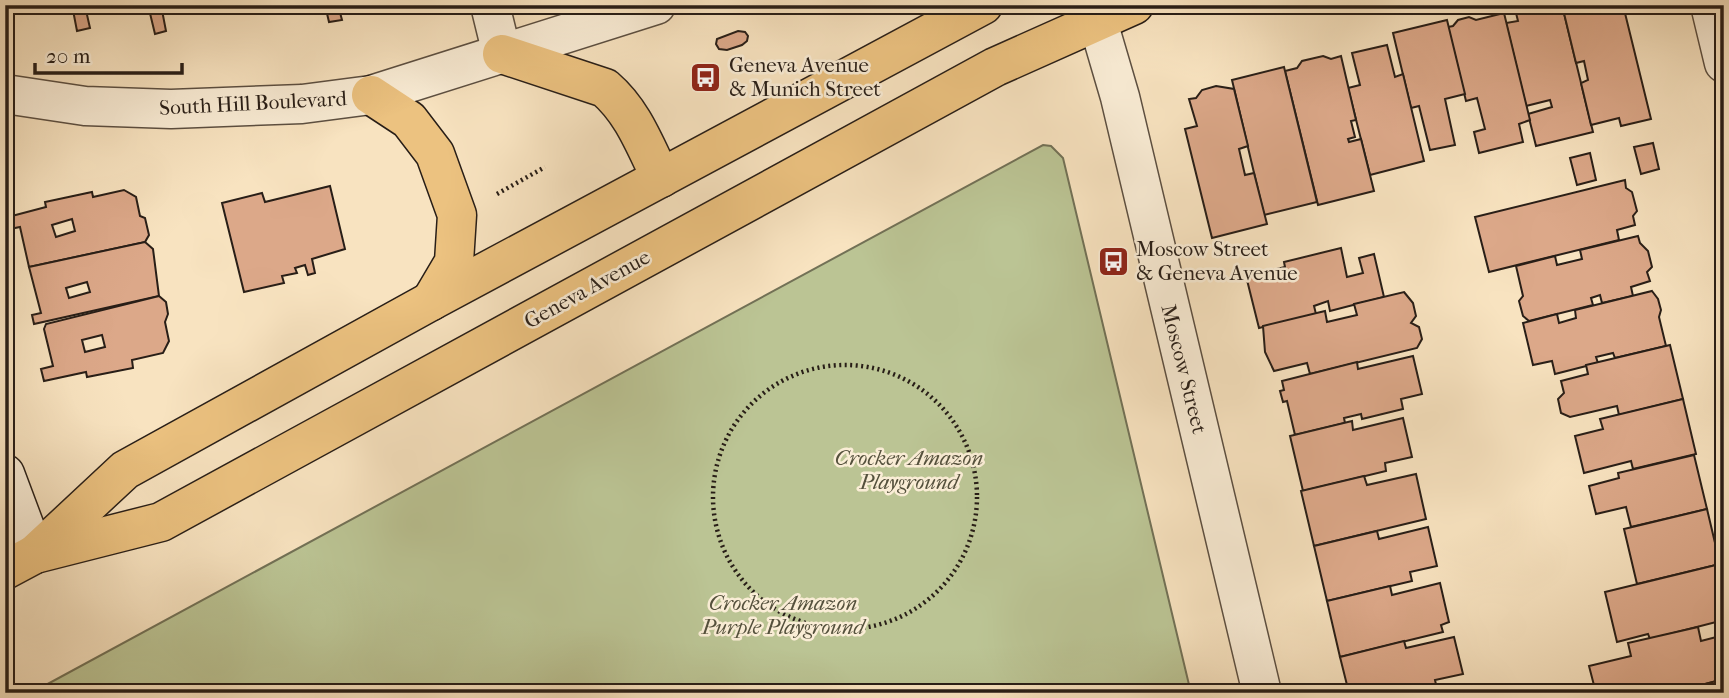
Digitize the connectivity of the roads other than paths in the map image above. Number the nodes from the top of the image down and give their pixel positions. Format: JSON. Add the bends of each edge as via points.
{"nodes":[{"id":1,"x":490,"y":5,"type":"edge"},
{"id":2,"x":656,"y":5,"type":"edge"},
{"id":3,"x":983,"y":5,"type":"edge"},
{"id":4,"x":1134,"y":5,"type":"edge"},
{"id":5,"x":1710,"y":5,"type":"edge"},
{"id":6,"x":1096,"y":13,"type":"edge"},
{"id":7,"x":502,"y":54,"type":"junction"},
{"id":8,"x":1724,"y":63,"type":"edge"},
{"id":9,"x":5,"y":94,"type":"edge"},
{"id":10,"x":371,"y":95,"type":"junction"},
{"id":11,"x":661,"y":178,"type":"junction"},
{"id":12,"x":431,"y":301,"type":"junction"},
{"id":13,"x":5,"y":474,"type":"edge"},
{"id":14,"x":20,"y":562,"type":"edge"},
{"id":15,"x":1262,"y":693,"type":"edge"}],
"edges":[{"from":1,"to":7,"type":"street"},
{"from":2,"to":7,"type":"street","name":"South Hill Boulevard"},
{"from":3,"to":11,"type":"main road"},
{"from":4,"to":6,"type":"main road","name":"Geneva Avenue"},
{"from":5,"to":8,"type":"street"},
{"from":6,"to":14,"type":"main road","name":"Geneva Avenue","via":[[161,522]]},
{"from":6,"to":15,"type":"street","name":"Moscow Street"},
{"from":7,"to":10,"type":"street","name":"South Hill Boulevard"},
{"from":7,"to":11,"type":"main road","via":[[605,88],[632,118]]},
{"from":9,"to":10,"type":"street","name":"South Hill Boulevard","via":[[85,106],[171,109],[302,104]]},
{"from":10,"to":12,"type":"main road","via":[[409,120],[435,154],[457,215],[454,262]]},
{"from":11,"to":12,"type":"main road"},
{"from":12,"to":14,"type":"main road","via":[[125,470]]},
{"from":13,"to":14,"type":"street"}]}
